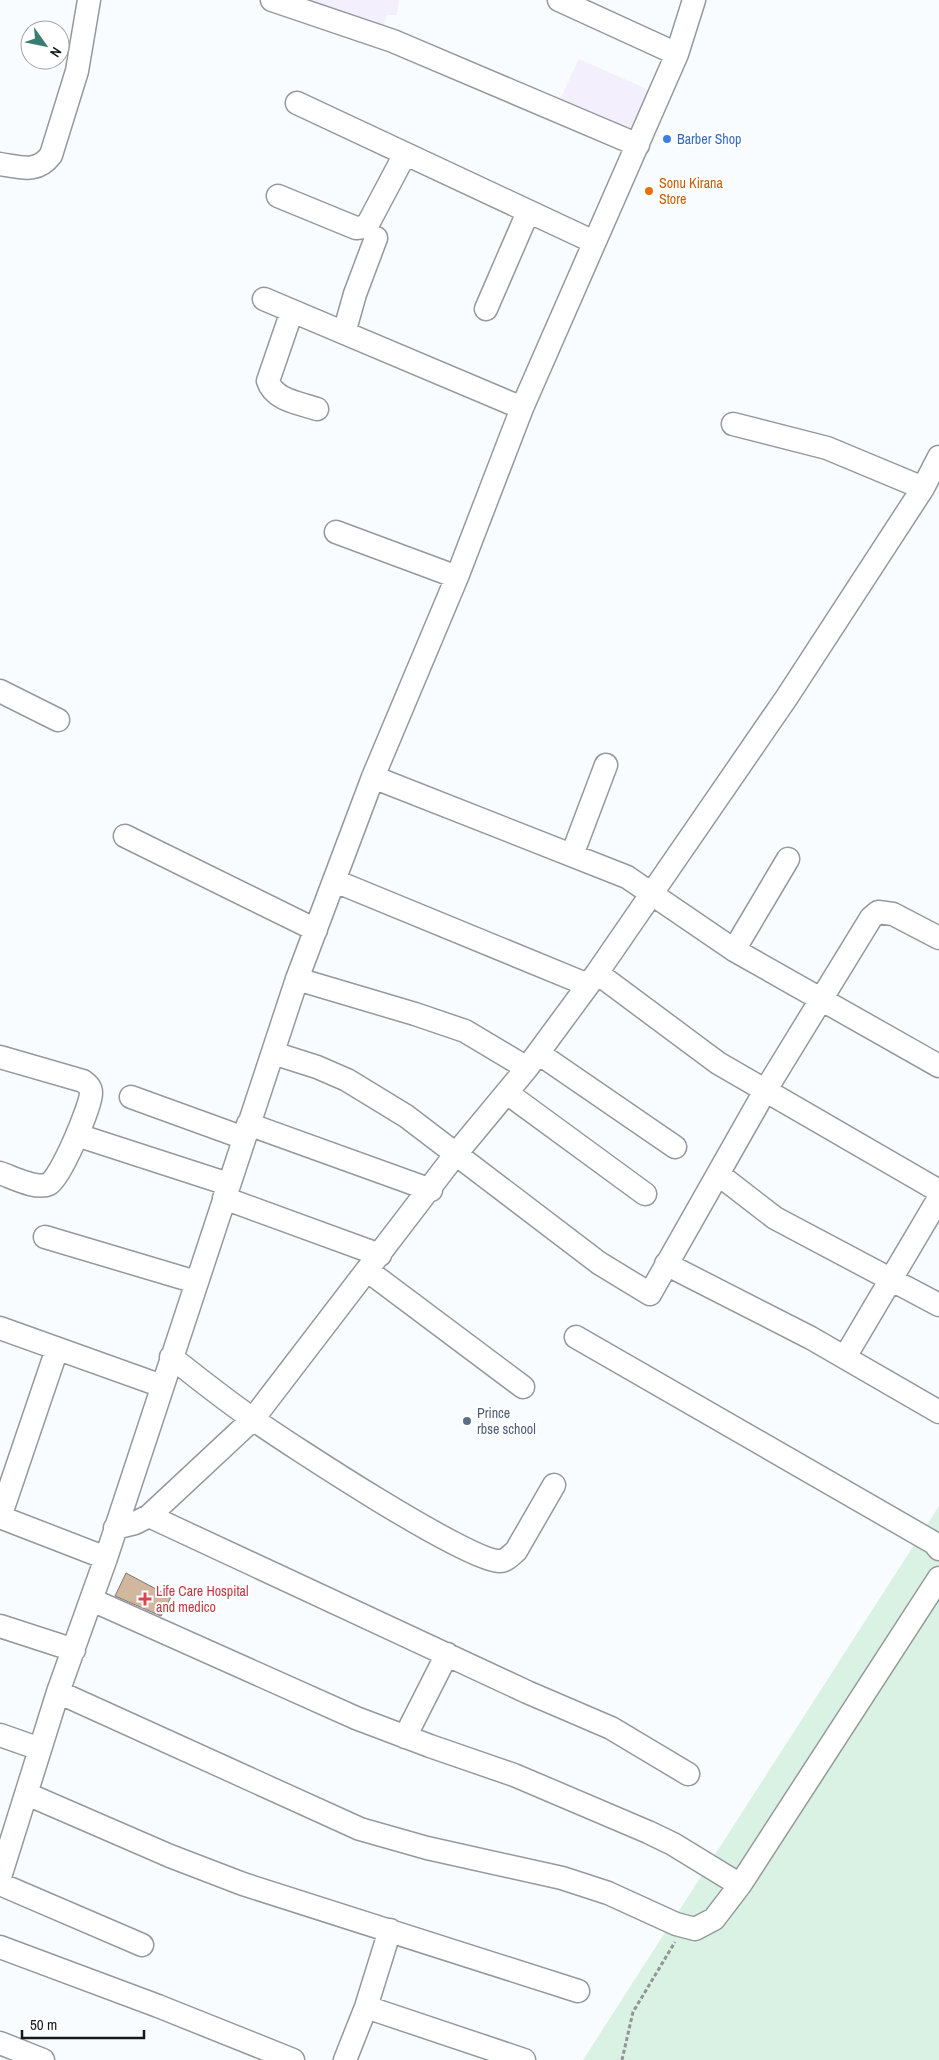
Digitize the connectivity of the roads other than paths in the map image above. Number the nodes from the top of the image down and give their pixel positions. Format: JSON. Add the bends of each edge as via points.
{"nodes":[{"id":1,"x":89,"y":0,"type":"edge"},
{"id":2,"x":272,"y":0,"type":"edge"},
{"id":3,"x":559,"y":0,"type":"edge"},
{"id":4,"x":694,"y":0,"type":"edge"},
{"id":5,"x":677,"y":54,"type":"junction"},
{"id":6,"x":297,"y":104,"type":"dead end"},
{"id":7,"x":638,"y":145,"type":"junction"},
{"id":8,"x":404,"y":154,"type":"junction"},
{"id":9,"x":0,"y":164,"type":"edge"},
{"id":10,"x":278,"y":196,"type":"dead end"},
{"id":11,"x":528,"y":212,"type":"junction"},
{"id":12,"x":376,"y":238,"type":"dead end"},
{"id":13,"x":594,"y":242,"type":"junction"},
{"id":14,"x":264,"y":299,"type":"dead end"},
{"id":15,"x":486,"y":309,"type":"dead end"},
{"id":16,"x":292,"y":311,"type":"junction"},
{"id":17,"x":344,"y":333,"type":"junction"},
{"id":18,"x":522,"y":408,"type":"junction"},
{"id":19,"x":316,"y":410,"type":"dead end"},
{"id":20,"x":733,"y":424,"type":"dead end"},
{"id":21,"x":939,"y":457,"type":"edge"},
{"id":22,"x":923,"y":488,"type":"junction"},
{"id":23,"x":336,"y":532,"type":"dead end"},
{"id":24,"x":457,"y":577,"type":"junction"},
{"id":25,"x":0,"y":691,"type":"edge"},
{"id":26,"x":58,"y":720,"type":"dead end"},
{"id":27,"x":606,"y":765,"type":"dead end"},
{"id":28,"x":373,"y":777,"type":"junction"},
{"id":29,"x":125,"y":836,"type":"dead end"},
{"id":30,"x":572,"y":855,"type":"junction"},
{"id":31,"x":788,"y":859,"type":"dead end"},
{"id":32,"x":335,"y":881,"type":"junction"},
{"id":33,"x":650,"y":893,"type":"junction"},
{"id":34,"x":316,"y":930,"type":"junction"},
{"id":35,"x":939,"y":938,"type":"edge"},
{"id":36,"x":734,"y":950,"type":"junction"},
{"id":37,"x":297,"y":979,"type":"junction"},
{"id":38,"x":592,"y":979,"type":"junction"},
{"id":39,"x":820,"y":1000,"type":"junction"},
{"id":40,"x":273,"y":1053,"type":"junction"},
{"id":41,"x":0,"y":1057,"type":"edge"},
{"id":42,"x":533,"y":1061,"type":"junction"},
{"id":43,"x":939,"y":1066,"type":"edge"},
{"id":44,"x":766,"y":1091,"type":"junction"},
{"id":45,"x":507,"y":1093,"type":"junction"},
{"id":46,"x":130,"y":1097,"type":"dead end"},
{"id":47,"x":246,"y":1131,"type":"junction"},
{"id":48,"x":77,"y":1135,"type":"junction"},
{"id":49,"x":675,"y":1147,"type":"dead end"},
{"id":50,"x":455,"y":1155,"type":"junction"},
{"id":51,"x":0,"y":1172,"type":"edge"},
{"id":52,"x":718,"y":1174,"type":"junction"},
{"id":53,"x":430,"y":1190,"type":"junction"},
{"id":54,"x":226,"y":1191,"type":"junction"},
{"id":55,"x":939,"y":1191,"type":"edge"},
{"id":56,"x":645,"y":1194,"type":"dead end"},
{"id":57,"x":939,"y":1198,"type":"edge"},
{"id":58,"x":45,"y":1236,"type":"dead end"},
{"id":59,"x":374,"y":1263,"type":"junction"},
{"id":60,"x":666,"y":1264,"type":"junction"},
{"id":61,"x":891,"y":1279,"type":"junction"},
{"id":62,"x":196,"y":1282,"type":"junction"},
{"id":63,"x":939,"y":1305,"type":"edge"},
{"id":64,"x":0,"y":1328,"type":"edge"},
{"id":65,"x":576,"y":1337,"type":"dead end"},
{"id":66,"x":57,"y":1349,"type":"junction"},
{"id":67,"x":171,"y":1357,"type":"junction"},
{"id":68,"x":845,"y":1357,"type":"junction"},
{"id":69,"x":162,"y":1386,"type":"junction"},
{"id":70,"x":523,"y":1387,"type":"dead end"},
{"id":71,"x":939,"y":1412,"type":"edge"},
{"id":72,"x":253,"y":1419,"type":"junction"},
{"id":73,"x":554,"y":1485,"type":"dead end"},
{"id":74,"x":149,"y":1516,"type":"junction"},
{"id":75,"x":0,"y":1517,"type":"edge"},
{"id":76,"x":115,"y":1528,"type":"junction"},
{"id":77,"x":939,"y":1548,"type":"edge"},
{"id":78,"x":106,"y":1558,"type":"junction"},
{"id":79,"x":939,"y":1578,"type":"edge"},
{"id":80,"x":92,"y":1600,"type":"junction"},
{"id":81,"x":0,"y":1626,"type":"edge"},
{"id":82,"x":74,"y":1650,"type":"junction"},
{"id":83,"x":447,"y":1654,"type":"junction"},
{"id":84,"x":58,"y":1692,"type":"junction"},
{"id":85,"x":0,"y":1736,"type":"edge"},
{"id":86,"x":406,"y":1737,"type":"junction"},
{"id":87,"x":40,"y":1750,"type":"junction"},
{"id":88,"x":688,"y":1774,"type":"dead end"},
{"id":89,"x":27,"y":1794,"type":"junction"},
{"id":90,"x":5,"y":1843,"type":"edge"},
{"id":91,"x":0,"y":1877,"type":"edge"},
{"id":92,"x":0,"y":1884,"type":"edge"},
{"id":93,"x":740,"y":1885,"type":"junction"},
{"id":94,"x":390,"y":1930,"type":"junction"},
{"id":95,"x":142,"y":1945,"type":"dead end"},
{"id":96,"x":0,"y":1947,"type":"edge"},
{"id":97,"x":578,"y":1991,"type":"dead end"},
{"id":98,"x":366,"y":2007,"type":"junction"},
{"id":99,"x":0,"y":2043,"type":"edge"},
{"id":100,"x":43,"y":2060,"type":"edge"},
{"id":101,"x":293,"y":2060,"type":"edge"},
{"id":102,"x":345,"y":2060,"type":"edge"},
{"id":103,"x":524,"y":2060,"type":"edge"}],
"edges":[{"from":1,"to":9,"type":"street","via":[[77,71],[51,155],[36,168]]},
{"from":2,"to":7,"type":"street","via":[[393,41]]},
{"from":3,"to":5,"type":"street"},
{"from":4,"to":5,"type":"street"},
{"from":5,"to":7,"type":"street"},
{"from":6,"to":8,"type":"street"},
{"from":7,"to":13,"type":"street"},
{"from":8,"to":10,"type":"street","via":[[364,227],[356,228]]},
{"from":8,"to":11,"type":"street"},
{"from":11,"to":13,"type":"street"},
{"from":11,"to":15,"type":"street"},
{"from":12,"to":17,"type":"street"},
{"from":13,"to":18,"type":"street"},
{"from":14,"to":16,"type":"street"},
{"from":16,"to":17,"type":"street"},
{"from":16,"to":19,"type":"street","via":[[268,381],[277,395]]},
{"from":17,"to":18,"type":"street"},
{"from":18,"to":24,"type":"street"},
{"from":20,"to":22,"type":"street","via":[[827,448]]},
{"from":21,"to":22,"type":"street"},
{"from":22,"to":33,"type":"street","via":[[787,697]]},
{"from":23,"to":24,"type":"street"},
{"from":24,"to":28,"type":"street"},
{"from":25,"to":26,"type":"street"},
{"from":27,"to":30,"type":"street"},
{"from":28,"to":30,"type":"street"},
{"from":28,"to":32,"type":"street"},
{"from":29,"to":34,"type":"street"},
{"from":30,"to":33,"type":"street","via":[[627,877]]},
{"from":31,"to":36,"type":"street"},
{"from":32,"to":34,"type":"street"},
{"from":32,"to":38,"type":"street"},
{"from":33,"to":36,"type":"street"},
{"from":33,"to":38,"type":"street"},
{"from":34,"to":37,"type":"street"},
{"from":35,"to":39,"type":"street","via":[[893,914],[878,912],[871,918]]},
{"from":36,"to":39,"type":"street"},
{"from":37,"to":40,"type":"street"},
{"from":37,"to":42,"type":"street","via":[[465,1031]]},
{"from":38,"to":42,"type":"street"},
{"from":38,"to":44,"type":"street"},
{"from":39,"to":43,"type":"street"},
{"from":39,"to":44,"type":"street"},
{"from":40,"to":47,"type":"street"},
{"from":40,"to":50,"type":"street","via":[[347,1080],[423,1127]]},
{"from":41,"to":48,"type":"street","via":[[83,1080],[89,1086],[91,1094]]},
{"from":42,"to":45,"type":"street"},
{"from":42,"to":49,"type":"street"},
{"from":44,"to":52,"type":"street"},
{"from":44,"to":55,"type":"street"},
{"from":45,"to":50,"type":"street"},
{"from":45,"to":56,"type":"street"},
{"from":46,"to":47,"type":"street"},
{"from":47,"to":53,"type":"street"},
{"from":47,"to":54,"type":"street"},
{"from":48,"to":51,"type":"street","via":[[58,1176],[48,1184],[39,1186]]},
{"from":48,"to":54,"type":"street"},
{"from":50,"to":53,"type":"street"},
{"from":50,"to":60,"type":"street","via":[[599,1263],[650,1294]]},
{"from":52,"to":60,"type":"street"},
{"from":52,"to":61,"type":"street","via":[[775,1218]]},
{"from":53,"to":59,"type":"street"},
{"from":54,"to":59,"type":"street"},
{"from":54,"to":62,"type":"street"},
{"from":57,"to":61,"type":"street"},
{"from":58,"to":62,"type":"street"},
{"from":59,"to":70,"type":"street"},
{"from":59,"to":72,"type":"street"},
{"from":60,"to":68,"type":"street"},
{"from":61,"to":63,"type":"street"},
{"from":61,"to":68,"type":"street"},
{"from":62,"to":67,"type":"street"},
{"from":64,"to":66,"type":"street"},
{"from":65,"to":77,"type":"street"},
{"from":66,"to":69,"type":"street"},
{"from":66,"to":75,"type":"street"},
{"from":67,"to":69,"type":"street"},
{"from":67,"to":72,"type":"street"},
{"from":68,"to":71,"type":"street"},
{"from":69,"to":76,"type":"street"},
{"from":72,"to":73,"type":"street","via":[[418,1524],[460,1547],[499,1561],[516,1551]]},
{"from":72,"to":74,"type":"street"},
{"from":74,"to":76,"type":"street"},
{"from":74,"to":83,"type":"street"},
{"from":75,"to":78,"type":"street"},
{"from":76,"to":78,"type":"street"},
{"from":78,"to":80,"type":"street"},
{"from":79,"to":93,"type":"street"},
{"from":80,"to":82,"type":"street"},
{"from":80,"to":86,"type":"street","via":[[356,1718]]},
{"from":81,"to":82,"type":"street"},
{"from":82,"to":84,"type":"street"},
{"from":83,"to":86,"type":"street"},
{"from":83,"to":88,"type":"street","via":[[612,1728]]},
{"from":84,"to":87,"type":"street"},
{"from":84,"to":93,"type":"street","via":[[360,1829],[580,1883],[686,1927],[695,1929],[714,1919]]},
{"from":85,"to":87,"type":"street"},
{"from":86,"to":93,"type":"street","via":[[514,1775],[648,1832]]},
{"from":87,"to":89,"type":"street"},
{"from":89,"to":90,"type":"street"},
{"from":89,"to":94,"type":"street","via":[[213,1873]]},
{"from":90,"to":91,"type":"street"},
{"from":92,"to":95,"type":"street"},
{"from":94,"to":97,"type":"street"},
{"from":94,"to":98,"type":"street"},
{"from":96,"to":101,"type":"street"},
{"from":98,"to":102,"type":"street"},
{"from":98,"to":103,"type":"street"},
{"from":99,"to":100,"type":"street"}]}
